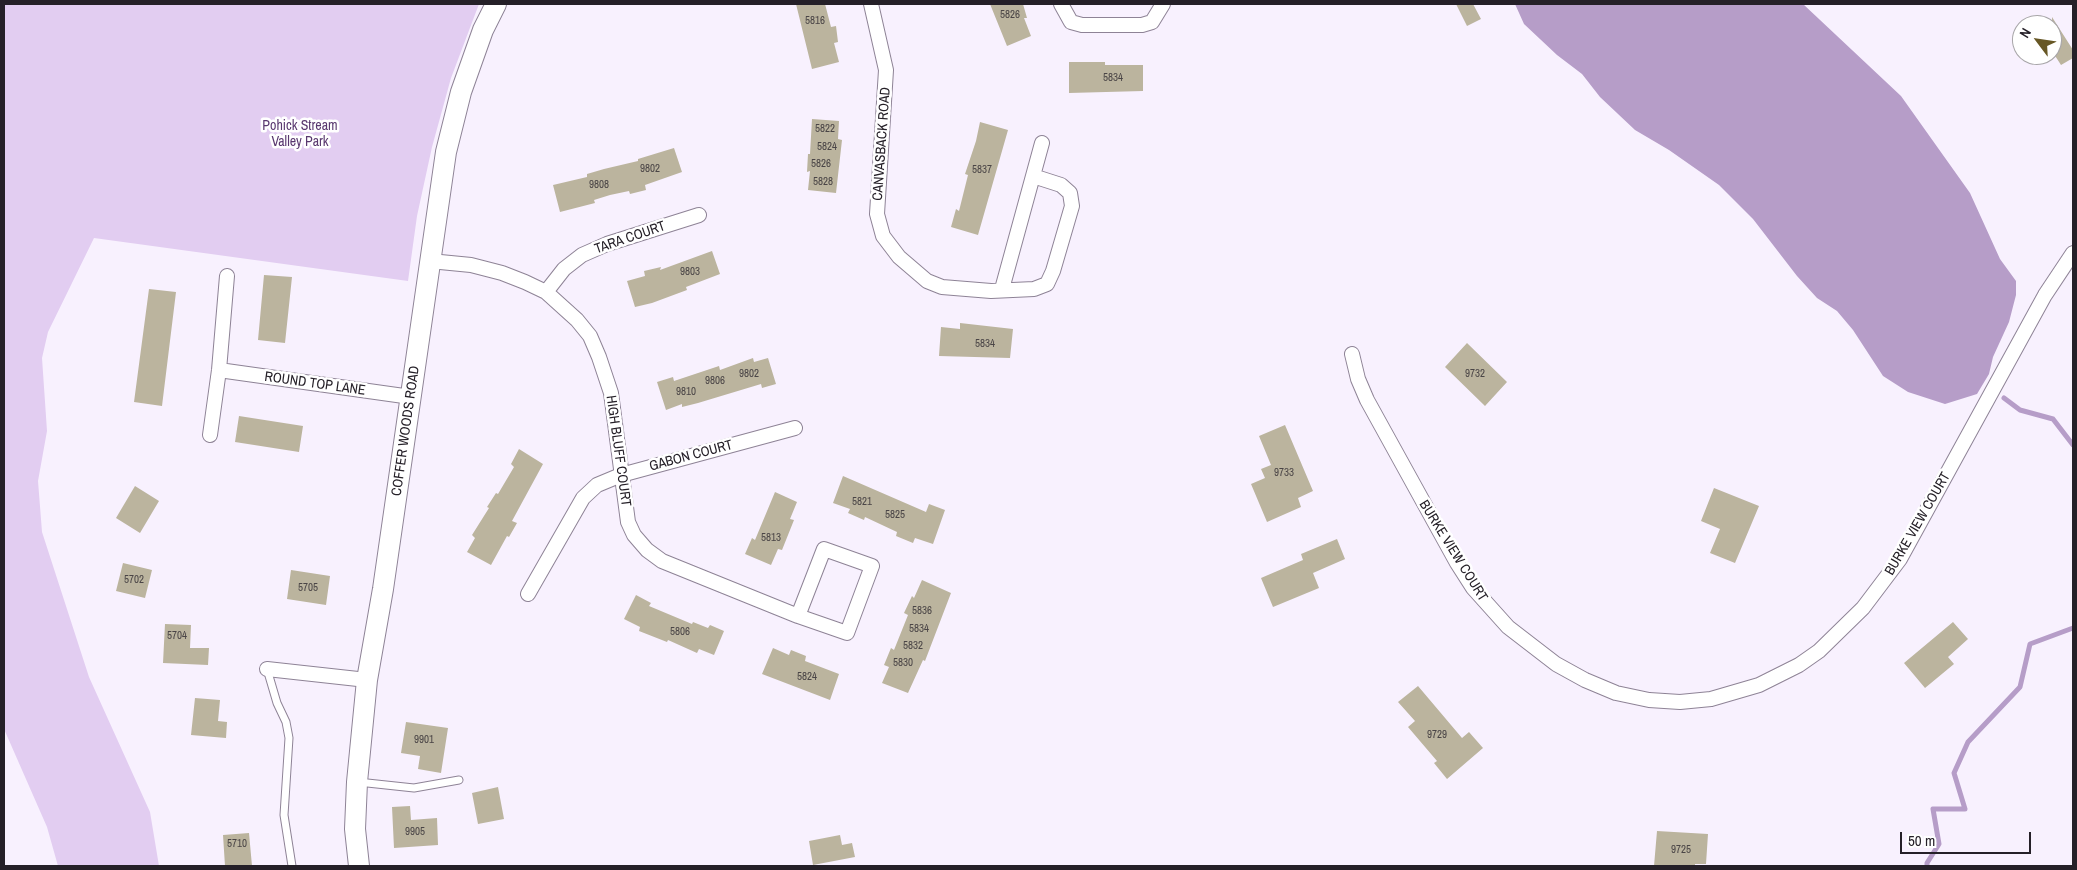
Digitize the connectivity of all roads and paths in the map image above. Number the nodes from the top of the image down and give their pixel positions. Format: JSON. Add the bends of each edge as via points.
{"nodes":[{"id":1,"x":496,"y":4,"type":"edge"},
{"id":2,"x":871,"y":4,"type":"edge"},
{"id":3,"x":1061,"y":4,"type":"edge"},
{"id":4,"x":1163,"y":4,"type":"edge"},
{"id":5,"x":1042,"y":143,"type":"dead end"},
{"id":6,"x":1033,"y":176,"type":"junction"},
{"id":7,"x":699,"y":215,"type":"dead end"},
{"id":8,"x":2073,"y":254,"type":"edge"},
{"id":9,"x":430,"y":261,"type":"junction"},
{"id":10,"x":227,"y":276,"type":"dead end"},
{"id":11,"x":1002,"y":289,"type":"junction"},
{"id":12,"x":546,"y":292,"type":"junction"},
{"id":13,"x":1352,"y":354,"type":"dead end"},
{"id":14,"x":219,"y":370,"type":"junction"},
{"id":15,"x":411,"y":398,"type":"junction"},
{"id":16,"x":795,"y":428,"type":"dead end"},
{"id":17,"x":210,"y":435,"type":"dead end"},
{"id":18,"x":621,"y":475,"type":"junction"},
{"id":19,"x":528,"y":594,"type":"dead end"},
{"id":20,"x":798,"y":616,"type":"junction"},
{"id":21,"x":267,"y":669,"type":"joint"},
{"id":22,"x":368,"y":680,"type":"junction"},
{"id":23,"x":459,"y":780,"type":"dead end"},
{"id":24,"x":357,"y":782,"type":"junction"},
{"id":25,"x":292,"y":866,"type":"edge"},
{"id":26,"x":359,"y":866,"type":"edge"}],
"edges":[{"from":1,"to":9,"type":"street","name":"COFFER WOODS ROAD","via":[[461,92],[446,152]]},
{"from":2,"to":11,"type":"street","name":"CANVASBACK ROAD","via":[[886,70],[877,214],[883,236],[911,269],[934,285],[979,291]]},
{"from":3,"to":4,"type":"street","via":[[1071,22],[1082,25],[1142,25],[1152,22]]},
{"from":5,"to":6,"type":"street"},
{"from":6,"to":11,"type":"street"},
{"from":6,"to":11,"type":"street","name":"CANVASBACK ROAD","via":[[1061,185],[1070,193],[1072,206],[1053,271],[1046,284],[1034,289]]},
{"from":7,"to":12,"type":"street","name":"TARA COURT","via":[[582,255],[564,269]]},
{"from":8,"to":13,"type":"street","name":"BURKE VIEW COURT","via":[[2045,296],[1900,558],[1863,608],[1819,651],[1798,665],[1759,685],[1711,700],[1650,700],[1616,693],[1556,664],[1508,628],[1473,588],[1453,555],[1367,400]]},
{"from":9,"to":12,"type":"street","name":"HIGH BLUFF COURT","via":[[471,265],[502,273]]},
{"from":9,"to":15,"type":"street","name":"COFFER WOODS ROAD"},
{"from":10,"to":14,"type":"street"},
{"from":12,"to":18,"type":"street","name":"HIGH BLUFF COURT","via":[[577,320],[590,336],[599,357],[611,394]]},
{"from":14,"to":15,"type":"street","name":"ROUND TOP LANE"},
{"from":14,"to":17,"type":"street"},
{"from":15,"to":22,"type":"street","name":"COFFER WOODS ROAD"},
{"from":16,"to":18,"type":"street","name":"GABON COURT"},
{"from":18,"to":19,"type":"street","name":"GABON COURT","via":[[597,485],[583,498]]},
{"from":18,"to":20,"type":"street","name":"HIGH BLUFF COURT","via":[[628,522],[634,535],[654,556]]},
{"from":20,"to":20,"type":"street","name":"HIGH BLUFF COURT","via":[[847,634],[872,566],[824,549]]},
{"from":21,"to":22,"type":"street"},
{"from":21,"to":25,"type":"lane","via":[[289,738],[284,815]]},
{"from":22,"to":24,"type":"street","name":"COFFER WOODS ROAD"},
{"from":23,"to":24,"type":"lane","via":[[414,788]]},
{"from":24,"to":26,"type":"street","name":"COFFER WOODS ROAD","via":[[355,829]]}]}
